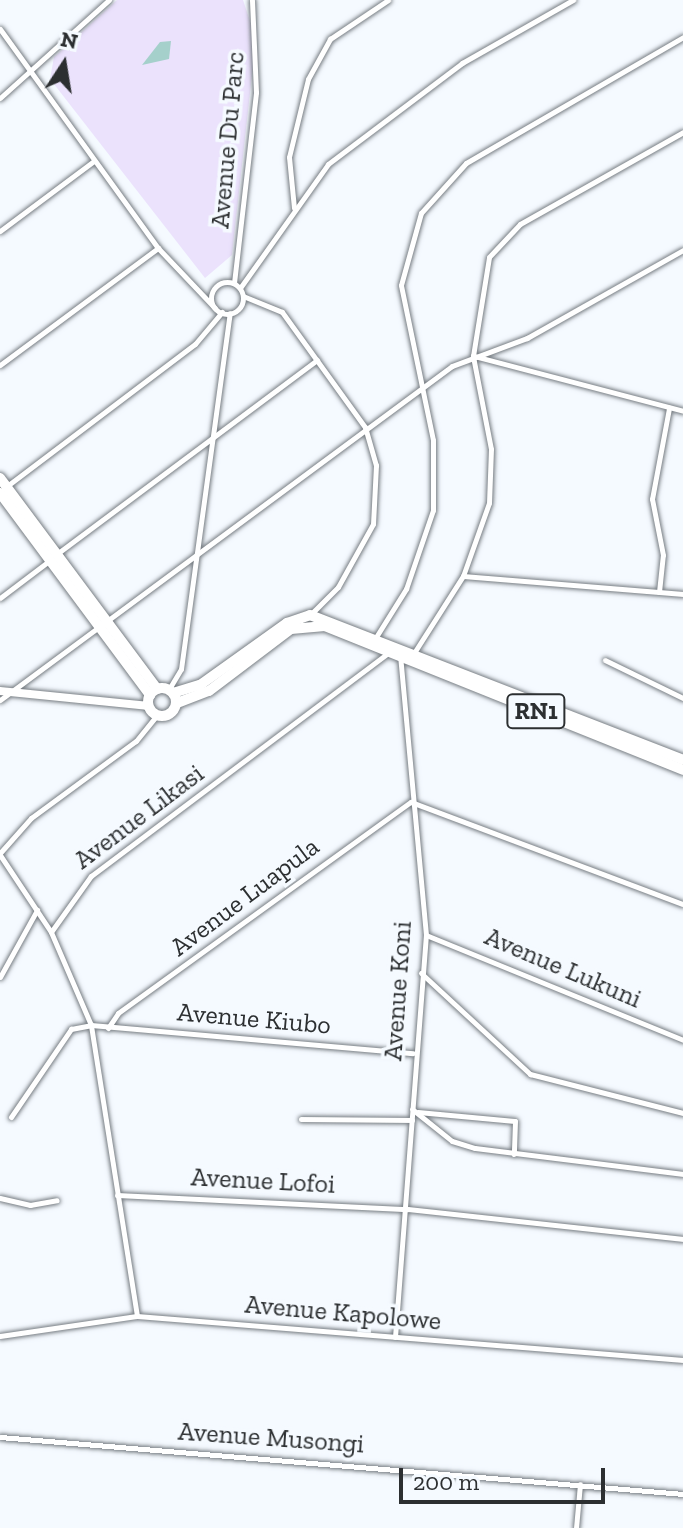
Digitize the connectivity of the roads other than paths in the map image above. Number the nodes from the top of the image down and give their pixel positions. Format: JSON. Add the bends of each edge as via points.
{"nodes":[{"id":1,"x":109,"y":0,"type":"edge"},
{"id":2,"x":252,"y":0,"type":"edge"},
{"id":3,"x":388,"y":0,"type":"edge"},
{"id":4,"x":573,"y":0,"type":"edge"},
{"id":5,"x":0,"y":29,"type":"edge"},
{"id":6,"x":683,"y":37,"type":"edge"},
{"id":7,"x":33,"y":74,"type":"junction"},
{"id":8,"x":0,"y":98,"type":"edge"},
{"id":9,"x":683,"y":132,"type":"edge"},
{"id":10,"x":94,"y":161,"type":"junction"},
{"id":11,"x":295,"y":209,"type":"junction"},
{"id":12,"x":0,"y":231,"type":"edge"},
{"id":13,"x":158,"y":248,"type":"junction"},
{"id":14,"x":683,"y":250,"type":"edge"},
{"id":15,"x":234,"y":283,"type":"junction"},
{"id":16,"x":240,"y":288,"type":"junction"},
{"id":17,"x":243,"y":296,"type":"junction"},
{"id":18,"x":215,"y":308,"type":"junction"},
{"id":19,"x":222,"y":312,"type":"junction"},
{"id":20,"x":230,"y":313,"type":"junction"},
{"id":21,"x":473,"y":356,"type":"junction"},
{"id":22,"x":317,"y":360,"type":"junction"},
{"id":23,"x":0,"y":365,"type":"edge"},
{"id":24,"x":421,"y":387,"type":"junction"},
{"id":25,"x":669,"y":408,"type":"junction"},
{"id":26,"x":683,"y":411,"type":"edge"},
{"id":27,"x":365,"y":427,"type":"junction"},
{"id":28,"x":212,"y":439,"type":"junction"},
{"id":29,"x":2,"y":487,"type":"edge"},
{"id":30,"x":196,"y":552,"type":"junction"},
{"id":31,"x":55,"y":556,"type":"junction"},
{"id":32,"x":463,"y":576,"type":"junction"},
{"id":33,"x":659,"y":592,"type":"junction"},
{"id":34,"x":683,"y":594,"type":"edge"},
{"id":35,"x":0,"y":598,"type":"edge"},
{"id":36,"x":306,"y":620,"type":"junction"},
{"id":37,"x":103,"y":621,"type":"junction"},
{"id":38,"x":376,"y":637,"type":"junction"},
{"id":39,"x":388,"y":653,"type":"junction"},
{"id":40,"x":407,"y":656,"type":"junction"},
{"id":41,"x":605,"y":660,"type":"dead end"},
{"id":42,"x":0,"y":691,"type":"edge"},
{"id":43,"x":10,"y":692,"type":"junction"},
{"id":44,"x":173,"y":695,"type":"junction"},
{"id":45,"x":683,"y":698,"type":"edge"},
{"id":46,"x":0,"y":700,"type":"edge"},
{"id":47,"x":153,"y":701,"type":"junction"},
{"id":48,"x":683,"y":760,"type":"edge"},
{"id":49,"x":683,"y":770,"type":"edge"},
{"id":50,"x":411,"y":802,"type":"junction"},
{"id":51,"x":0,"y":854,"type":"edge"},
{"id":52,"x":683,"y":904,"type":"edge"},
{"id":53,"x":37,"y":910,"type":"junction"},
{"id":54,"x":51,"y":932,"type":"junction"},
{"id":55,"x":426,"y":935,"type":"junction"},
{"id":56,"x":420,"y":972,"type":"junction"},
{"id":57,"x":0,"y":977,"type":"edge"},
{"id":58,"x":91,"y":1025,"type":"junction"},
{"id":59,"x":108,"y":1028,"type":"junction"},
{"id":60,"x":683,"y":1040,"type":"edge"},
{"id":61,"x":413,"y":1053,"type":"junction"},
{"id":62,"x":414,"y":1110,"type":"junction"},
{"id":63,"x":683,"y":1113,"type":"edge"},
{"id":64,"x":11,"y":1117,"type":"dead end"},
{"id":65,"x":301,"y":1119,"type":"dead end"},
{"id":66,"x":412,"y":1120,"type":"junction"},
{"id":67,"x":514,"y":1154,"type":"junction"},
{"id":68,"x":683,"y":1174,"type":"edge"},
{"id":69,"x":117,"y":1195,"type":"junction"},
{"id":70,"x":0,"y":1198,"type":"edge"},
{"id":71,"x":57,"y":1200,"type":"dead end"},
{"id":72,"x":408,"y":1209,"type":"junction"},
{"id":73,"x":683,"y":1239,"type":"edge"},
{"id":74,"x":137,"y":1316,"type":"junction"},
{"id":75,"x":0,"y":1336,"type":"edge"},
{"id":76,"x":395,"y":1337,"type":"junction"},
{"id":77,"x":683,"y":1360,"type":"edge"},
{"id":78,"x":0,"y":1437,"type":"edge"},
{"id":79,"x":580,"y":1484,"type":"junction"},
{"id":80,"x":683,"y":1494,"type":"edge"},
{"id":81,"x":576,"y":1528,"type":"edge"}],
"edges":[{"from":1,"to":7,"type":"street"},
{"from":2,"to":15,"type":"street","name":"Avenue Du Parc","via":[[256,92]]},
{"from":3,"to":11,"type":"street","via":[[330,39],[308,79],[289,157]]},
{"from":4,"to":11,"type":"street","via":[[462,63],[381,121],[328,164]]},
{"from":5,"to":7,"type":"street"},
{"from":6,"to":24,"type":"street","via":[[466,163],[432,195],[409,238],[401,285]]},
{"from":7,"to":8,"type":"street"},
{"from":7,"to":10,"type":"street"},
{"from":9,"to":21,"type":"street","via":[[500,239],[483,279]]},
{"from":10,"to":12,"type":"street"},
{"from":10,"to":13,"type":"street"},
{"from":11,"to":16,"type":"street"},
{"from":13,"to":18,"type":"street"},
{"from":13,"to":23,"type":"street"},
{"from":14,"to":21,"type":"street","via":[[527,338]]},
{"from":15,"to":16,"type":"street"},
{"from":15,"to":18,"type":"street","via":[[216,286]]},
{"from":16,"to":17,"type":"street"},
{"from":17,"to":20,"type":"street"},
{"from":17,"to":22,"type":"street","via":[[282,312]]},
{"from":18,"to":19,"type":"street"},
{"from":19,"to":20,"type":"street"},
{"from":19,"to":29,"type":"street","via":[[195,344]]},
{"from":20,"to":28,"type":"street"},
{"from":21,"to":24,"type":"street"},
{"from":21,"to":25,"type":"street"},
{"from":21,"to":32,"type":"street","via":[[491,449],[489,503]]},
{"from":22,"to":27,"type":"street"},
{"from":22,"to":28,"type":"street"},
{"from":24,"to":27,"type":"street"},
{"from":24,"to":38,"type":"street","via":[[433,440],[433,510],[406,589]]},
{"from":25,"to":26,"type":"street"},
{"from":25,"to":33,"type":"street","via":[[652,499],[663,555]]},
{"from":27,"to":30,"type":"street"},
{"from":27,"to":36,"type":"street","via":[[376,465],[373,524],[338,587]]},
{"from":28,"to":30,"type":"street"},
{"from":28,"to":31,"type":"street"},
{"from":29,"to":31,"type":"highway"},
{"from":30,"to":37,"type":"street"},
{"from":30,"to":44,"type":"street"},
{"from":31,"to":35,"type":"street"},
{"from":31,"to":37,"type":"highway"},
{"from":32,"to":33,"type":"street"},
{"from":32,"to":40,"type":"street"},
{"from":33,"to":34,"type":"street"},
{"from":36,"to":38,"type":"highway","number":"RN1"},
{"from":36,"to":39,"type":"highway","number":"RN1"},
{"from":36,"to":44,"type":"highway","via":[[209,691]]},
{"from":37,"to":43,"type":"street"},
{"from":37,"to":47,"type":"highway"},
{"from":38,"to":40,"type":"highway","number":"RN1"},
{"from":39,"to":40,"type":"highway","number":"RN1"},
{"from":39,"to":54,"type":"street","name":"Avenue Likasi","via":[[91,876]]},
{"from":40,"to":48,"type":"highway","number":"RN1"},
{"from":40,"to":49,"type":"highway","number":"RN1"},
{"from":40,"to":50,"type":"street","name":"Avenue Koni"},
{"from":41,"to":45,"type":"street"},
{"from":42,"to":43,"type":"main road"},
{"from":43,"to":46,"type":"street"},
{"from":43,"to":47,"type":"main road"},
{"from":44,"to":47,"type":"highway"},
{"from":44,"to":47,"type":"highway"},
{"from":47,"to":51,"type":"street","via":[[136,741],[31,818]]},
{"from":50,"to":52,"type":"street"},
{"from":50,"to":55,"type":"street","name":"Avenue Koni"},
{"from":50,"to":59,"type":"street","name":"Avenue Luapula","via":[[118,1013]]},
{"from":51,"to":53,"type":"street"},
{"from":53,"to":54,"type":"street"},
{"from":53,"to":57,"type":"street"},
{"from":54,"to":58,"type":"street"},
{"from":55,"to":56,"type":"street","name":"Avenue Koni"},
{"from":55,"to":60,"type":"street","name":"Avenue Lukuni"},
{"from":56,"to":61,"type":"street","name":"Avenue Koni"},
{"from":56,"to":63,"type":"street","via":[[530,1074]]},
{"from":58,"to":59,"type":"street","name":"Avenue Kiubo"},
{"from":58,"to":64,"type":"street","via":[[71,1029]]},
{"from":58,"to":69,"type":"street"},
{"from":59,"to":61,"type":"street","name":"Avenue Kiubo"},
{"from":61,"to":62,"type":"street","name":"Avenue Koni"},
{"from":62,"to":66,"type":"street","name":"Avenue Koni"},
{"from":62,"to":67,"type":"street","via":[[452,1141]]},
{"from":62,"to":67,"type":"street","via":[[515,1121]]},
{"from":65,"to":66,"type":"street"},
{"from":66,"to":72,"type":"street","name":"Avenue Koni"},
{"from":67,"to":68,"type":"street"},
{"from":69,"to":72,"type":"street","name":"Avenue Lofoi"},
{"from":69,"to":74,"type":"street"},
{"from":70,"to":71,"type":"street","via":[[30,1205]]},
{"from":72,"to":73,"type":"street","name":"Avenue Lofoi"},
{"from":72,"to":76,"type":"street","name":"Avenue Koni"},
{"from":74,"to":75,"type":"street","name":"Avenue Kapolowe"},
{"from":74,"to":76,"type":"street","name":"Avenue Kapolowe"},
{"from":76,"to":77,"type":"street","name":"Avenue Kapolowe"},
{"from":78,"to":79,"type":"street","name":"Avenue Musongi"},
{"from":79,"to":80,"type":"street","name":"Avenue Musongi"},
{"from":79,"to":81,"type":"street"}]}
